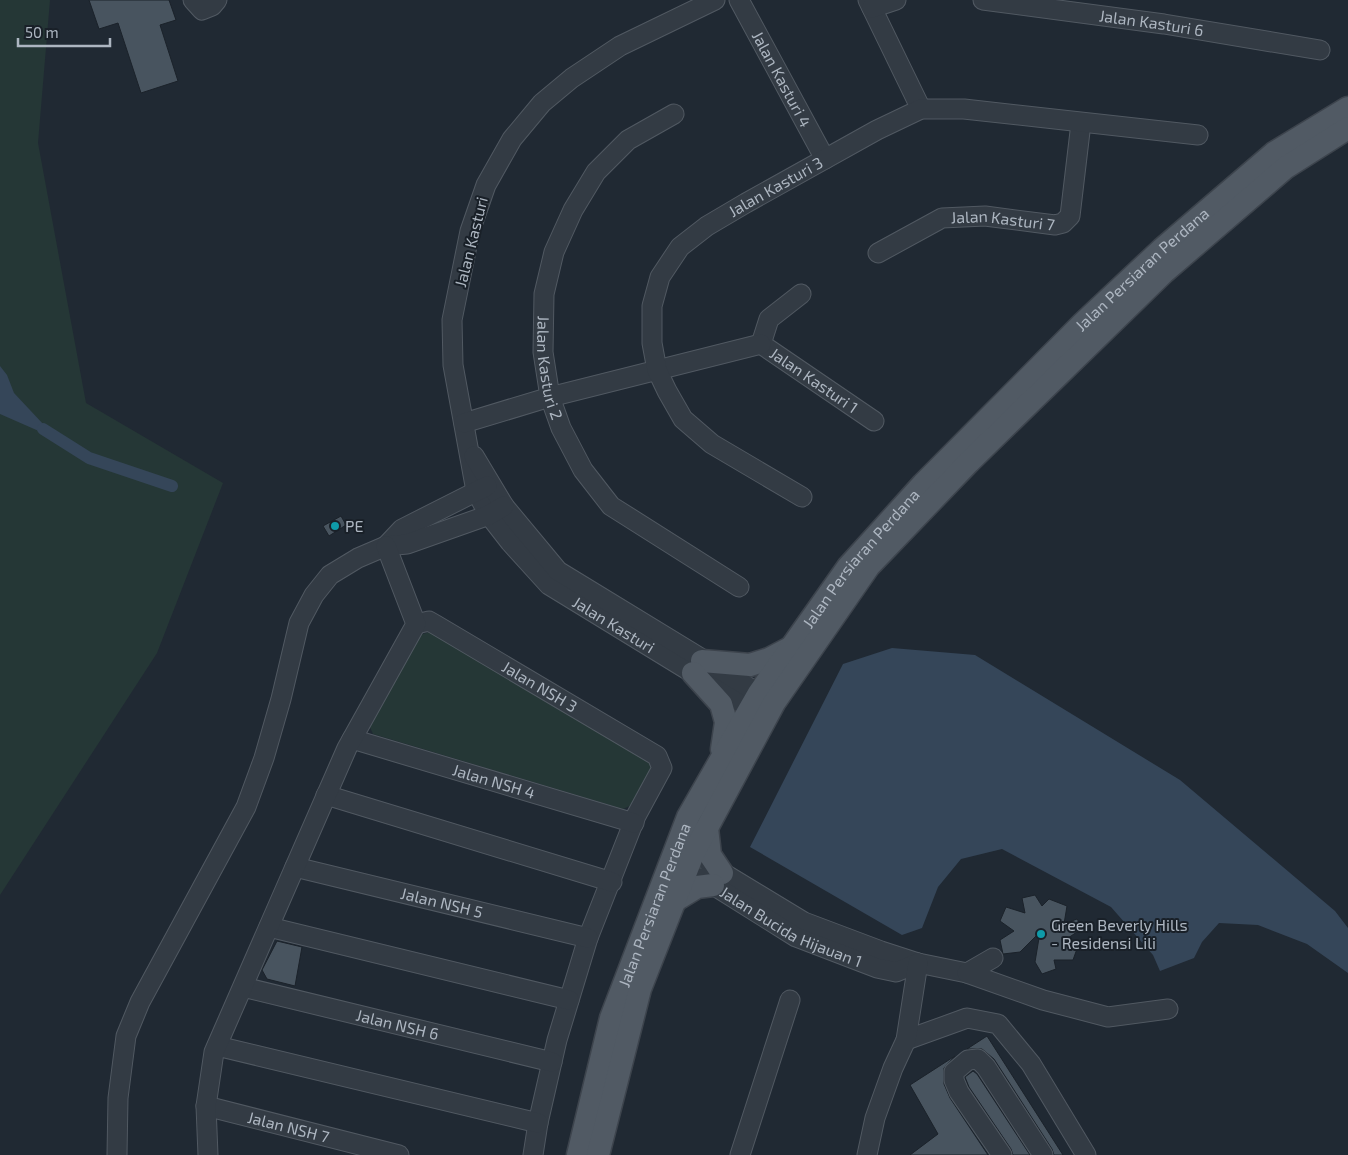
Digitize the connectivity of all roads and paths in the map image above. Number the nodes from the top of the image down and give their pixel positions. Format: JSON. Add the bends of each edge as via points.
{"nodes":[{"id":1,"x":193,"y":0,"type":"edge"},
{"id":2,"x":217,"y":0,"type":"edge"},
{"id":3,"x":714,"y":0,"type":"edge"},
{"id":4,"x":739,"y":0,"type":"edge"},
{"id":5,"x":896,"y":0,"type":"edge"},
{"id":6,"x":983,"y":0,"type":"edge"},
{"id":7,"x":870,"y":4,"type":"edge"},
{"id":8,"x":1320,"y":50,"type":"dead end"},
{"id":9,"x":1348,"y":108,"type":"edge"},
{"id":10,"x":921,"y":109,"type":"junction"},
{"id":11,"x":674,"y":114,"type":"dead end"},
{"id":12,"x":1081,"y":123,"type":"junction"},
{"id":13,"x":1348,"y":128,"type":"edge"},
{"id":14,"x":1198,"y":135,"type":"dead end"},
{"id":15,"x":824,"y":159,"type":"junction"},
{"id":16,"x":878,"y":253,"type":"dead end"},
{"id":17,"x":801,"y":294,"type":"dead end"},
{"id":18,"x":761,"y":344,"type":"junction"},
{"id":19,"x":657,"y":370,"type":"junction"},
{"id":20,"x":550,"y":397,"type":"junction"},
{"id":21,"x":874,"y":421,"type":"dead end"},
{"id":22,"x":464,"y":423,"type":"junction"},
{"id":23,"x":483,"y":488,"type":"junction"},
{"id":24,"x":802,"y":496,"type":"dead end"},
{"id":25,"x":496,"y":510,"type":"junction"},
{"id":26,"x":386,"y":546,"type":"junction"},
{"id":27,"x":739,"y":587,"type":"dead end"},
{"id":28,"x":416,"y":624,"type":"junction"},
{"id":29,"x":793,"y":646,"type":"junction"},
{"id":30,"x":698,"y":667,"type":"junction"},
{"id":31,"x":762,"y":706,"type":"junction"},
{"id":32,"x":352,"y":739,"type":"junction"},
{"id":33,"x":722,"y":755,"type":"junction"},
{"id":34,"x":326,"y":795,"type":"junction"},
{"id":35,"x":634,"y":823,"type":"junction"},
{"id":36,"x":707,"y":828,"type":"junction"},
{"id":37,"x":682,"y":857,"type":"junction"},
{"id":38,"x":295,"y":866,"type":"junction"},
{"id":39,"x":717,"y":879,"type":"junction"},
{"id":40,"x":612,"y":882,"type":"junction"},
{"id":41,"x":674,"y":901,"type":"junction"},
{"id":42,"x":269,"y":926,"type":"junction"},
{"id":43,"x":588,"y":938,"type":"junction"},
{"id":44,"x":993,"y":958,"type":"dead end"},
{"id":45,"x":918,"y":963,"type":"junction"},
{"id":46,"x":966,"y":974,"type":"junction"},
{"id":47,"x":243,"y":987,"type":"junction"},
{"id":48,"x":569,"y":1000,"type":"junction"},
{"id":49,"x":790,"y":1000,"type":"dead end"},
{"id":50,"x":1168,"y":1008,"type":"dead end"},
{"id":51,"x":906,"y":1040,"type":"junction"},
{"id":52,"x":217,"y":1046,"type":"junction"},
{"id":53,"x":552,"y":1062,"type":"junction"},
{"id":54,"x":206,"y":1106,"type":"junction"},
{"id":55,"x":538,"y":1123,"type":"junction"},
{"id":56,"x":117,"y":1155,"type":"edge"},
{"id":57,"x":208,"y":1155,"type":"edge"},
{"id":58,"x":399,"y":1155,"type":"edge"},
{"id":59,"x":534,"y":1155,"type":"edge"},
{"id":60,"x":578,"y":1155,"type":"edge"},
{"id":61,"x":598,"y":1155,"type":"edge"},
{"id":62,"x":740,"y":1155,"type":"edge"},
{"id":63,"x":867,"y":1155,"type":"edge"},
{"id":64,"x":1002,"y":1155,"type":"edge"},
{"id":65,"x":1043,"y":1155,"type":"edge"},
{"id":66,"x":1086,"y":1155,"type":"edge"}],
"edges":[{"from":1,"to":2,"type":"street","via":[[202,10]]},
{"from":3,"to":22,"type":"street","name":"Jalan Kasturi","via":[[620,46],[572,78],[542,103],[512,139],[486,185],[470,231],[452,320],[453,365]]},
{"from":4,"to":15,"type":"street","name":"Jalan Kasturi 4"},
{"from":5,"to":7,"type":"street"},
{"from":6,"to":8,"type":"street","name":"Jalan Kasturi 6","via":[[1164,24]]},
{"from":7,"to":10,"type":"street"},
{"from":9,"to":29,"type":"main road","name":"Jalan Persiaran Perdana","via":[[1274,153],[1162,249],[1083,323],[923,484],[855,560]]},
{"from":10,"to":12,"type":"street","name":"Jalan Kasturi 3","via":[[964,109]]},
{"from":10,"to":15,"type":"street","name":"Jalan Kasturi 3"},
{"from":11,"to":20,"type":"street","name":"Jalan Kasturi 2","via":[[628,140],[596,172],[573,210],[554,252],[544,294],[543,352]]},
{"from":12,"to":14,"type":"street","name":"Jalan Kasturi 3"},
{"from":12,"to":16,"type":"street","name":"Jalan Kasturi 7","via":[[1070,216],[1064,223],[1055,225],[985,216],[942,218]]},
{"from":13,"to":31,"type":"main road","name":"Jalan Persiaran Perdana","via":[[1285,168],[1163,273],[969,462],[868,566]]},
{"from":15,"to":19,"type":"street","name":"Jalan Kasturi 3","via":[[707,226],[680,248],[660,277],[652,306],[652,343]]},
{"from":17,"to":18,"type":"street","name":"Jalan Kasturi 1","via":[[769,319]]},
{"from":18,"to":19,"type":"street"},
{"from":18,"to":21,"type":"street","name":"Jalan Kasturi 1"},
{"from":19,"to":20,"type":"street"},
{"from":19,"to":24,"type":"street","name":"Jalan Kasturi 3","via":[[683,419],[712,444]]},
{"from":20,"to":22,"type":"street"},
{"from":20,"to":27,"type":"street","name":"Jalan Kasturi 2","via":[[561,428],[583,470],[611,506]]},
{"from":22,"to":23,"type":"street","name":"Jalan Kasturi"},
{"from":23,"to":25,"type":"street","name":"Jalan Kasturi"},
{"from":23,"to":26,"type":"street","via":[[402,529]]},
{"from":25,"to":26,"type":"street","via":[[407,544]]},
{"from":25,"to":30,"type":"street","name":"Jalan Kasturi","via":[[550,585]]},
{"from":26,"to":28,"type":"street"},
{"from":26,"to":56,"type":"street","via":[[358,558],[330,576],[314,595],[299,624],[282,699],[246,807],[140,1002],[126,1036],[118,1098]]},
{"from":28,"to":32,"type":"street"},
{"from":28,"to":35,"type":"street","name":"Jalan NSH 3","via":[[429,621],[436,624],[657,756],[662,768]]},
{"from":29,"to":30,"type":"main road","via":[[750,665]]},
{"from":29,"to":31,"type":"main road","name":"Jalan Persiaran Perdana"},
{"from":30,"to":31,"type":"street","name":"Jalan Kasturi"},
{"from":30,"to":33,"type":"main road","via":[[721,704],[726,722]]},
{"from":31,"to":33,"type":"main road","name":"Jalan Persiaran Perdana"},
{"from":31,"to":36,"type":"main road","name":"Jalan Persiaran Perdana"},
{"from":32,"to":34,"type":"street"},
{"from":32,"to":35,"type":"street","name":"Jalan NSH 4"},
{"from":33,"to":37,"type":"main road","name":"Jalan Persiaran Perdana","via":[[688,817]]},
{"from":34,"to":38,"type":"street"},
{"from":34,"to":40,"type":"street"},
{"from":35,"to":40,"type":"street"},
{"from":36,"to":37,"type":"main road","name":"Jalan Persiaran Perdana"},
{"from":36,"to":39,"type":"main road"},
{"from":37,"to":39,"type":"street","name":"Jalan Bucida Hijauan 1"},
{"from":37,"to":41,"type":"main road","name":"Jalan Persiaran Perdana"},
{"from":37,"to":60,"type":"main road","name":"Jalan Persiaran Perdana","via":[[611,1018]]},
{"from":38,"to":42,"type":"street"},
{"from":38,"to":43,"type":"street","name":"Jalan NSH 5"},
{"from":39,"to":41,"type":"main road"},
{"from":39,"to":45,"type":"street","name":"Jalan Bucida Hijauan 1","via":[[796,937],[877,968],[896,972]]},
{"from":40,"to":43,"type":"street"},
{"from":41,"to":61,"type":"main road","name":"Jalan Persiaran Perdana","via":[[640,989]]},
{"from":42,"to":47,"type":"street"},
{"from":42,"to":48,"type":"street"},
{"from":43,"to":48,"type":"street"},
{"from":44,"to":46,"type":"street"},
{"from":45,"to":46,"type":"street"},
{"from":45,"to":51,"type":"street"},
{"from":46,"to":50,"type":"street","via":[[1042,1000],[1108,1017]]},
{"from":47,"to":52,"type":"street"},
{"from":47,"to":53,"type":"street","name":"Jalan NSH 6"},
{"from":48,"to":53,"type":"street"},
{"from":49,"to":62,"type":"street"},
{"from":51,"to":63,"type":"street","via":[[875,1118]]},
{"from":51,"to":66,"type":"street","via":[[967,1018],[998,1024],[1031,1064]]},
{"from":52,"to":54,"type":"street"},
{"from":52,"to":55,"type":"street"},
{"from":53,"to":55,"type":"street"},
{"from":54,"to":57,"type":"street"},
{"from":54,"to":58,"type":"street","name":"Jalan NSH 7"},
{"from":55,"to":59,"type":"street"},
{"from":64,"to":65,"type":"street","via":[[954,1080],[954,1072],[968,1060],[978,1059],[986,1067]]}]}
